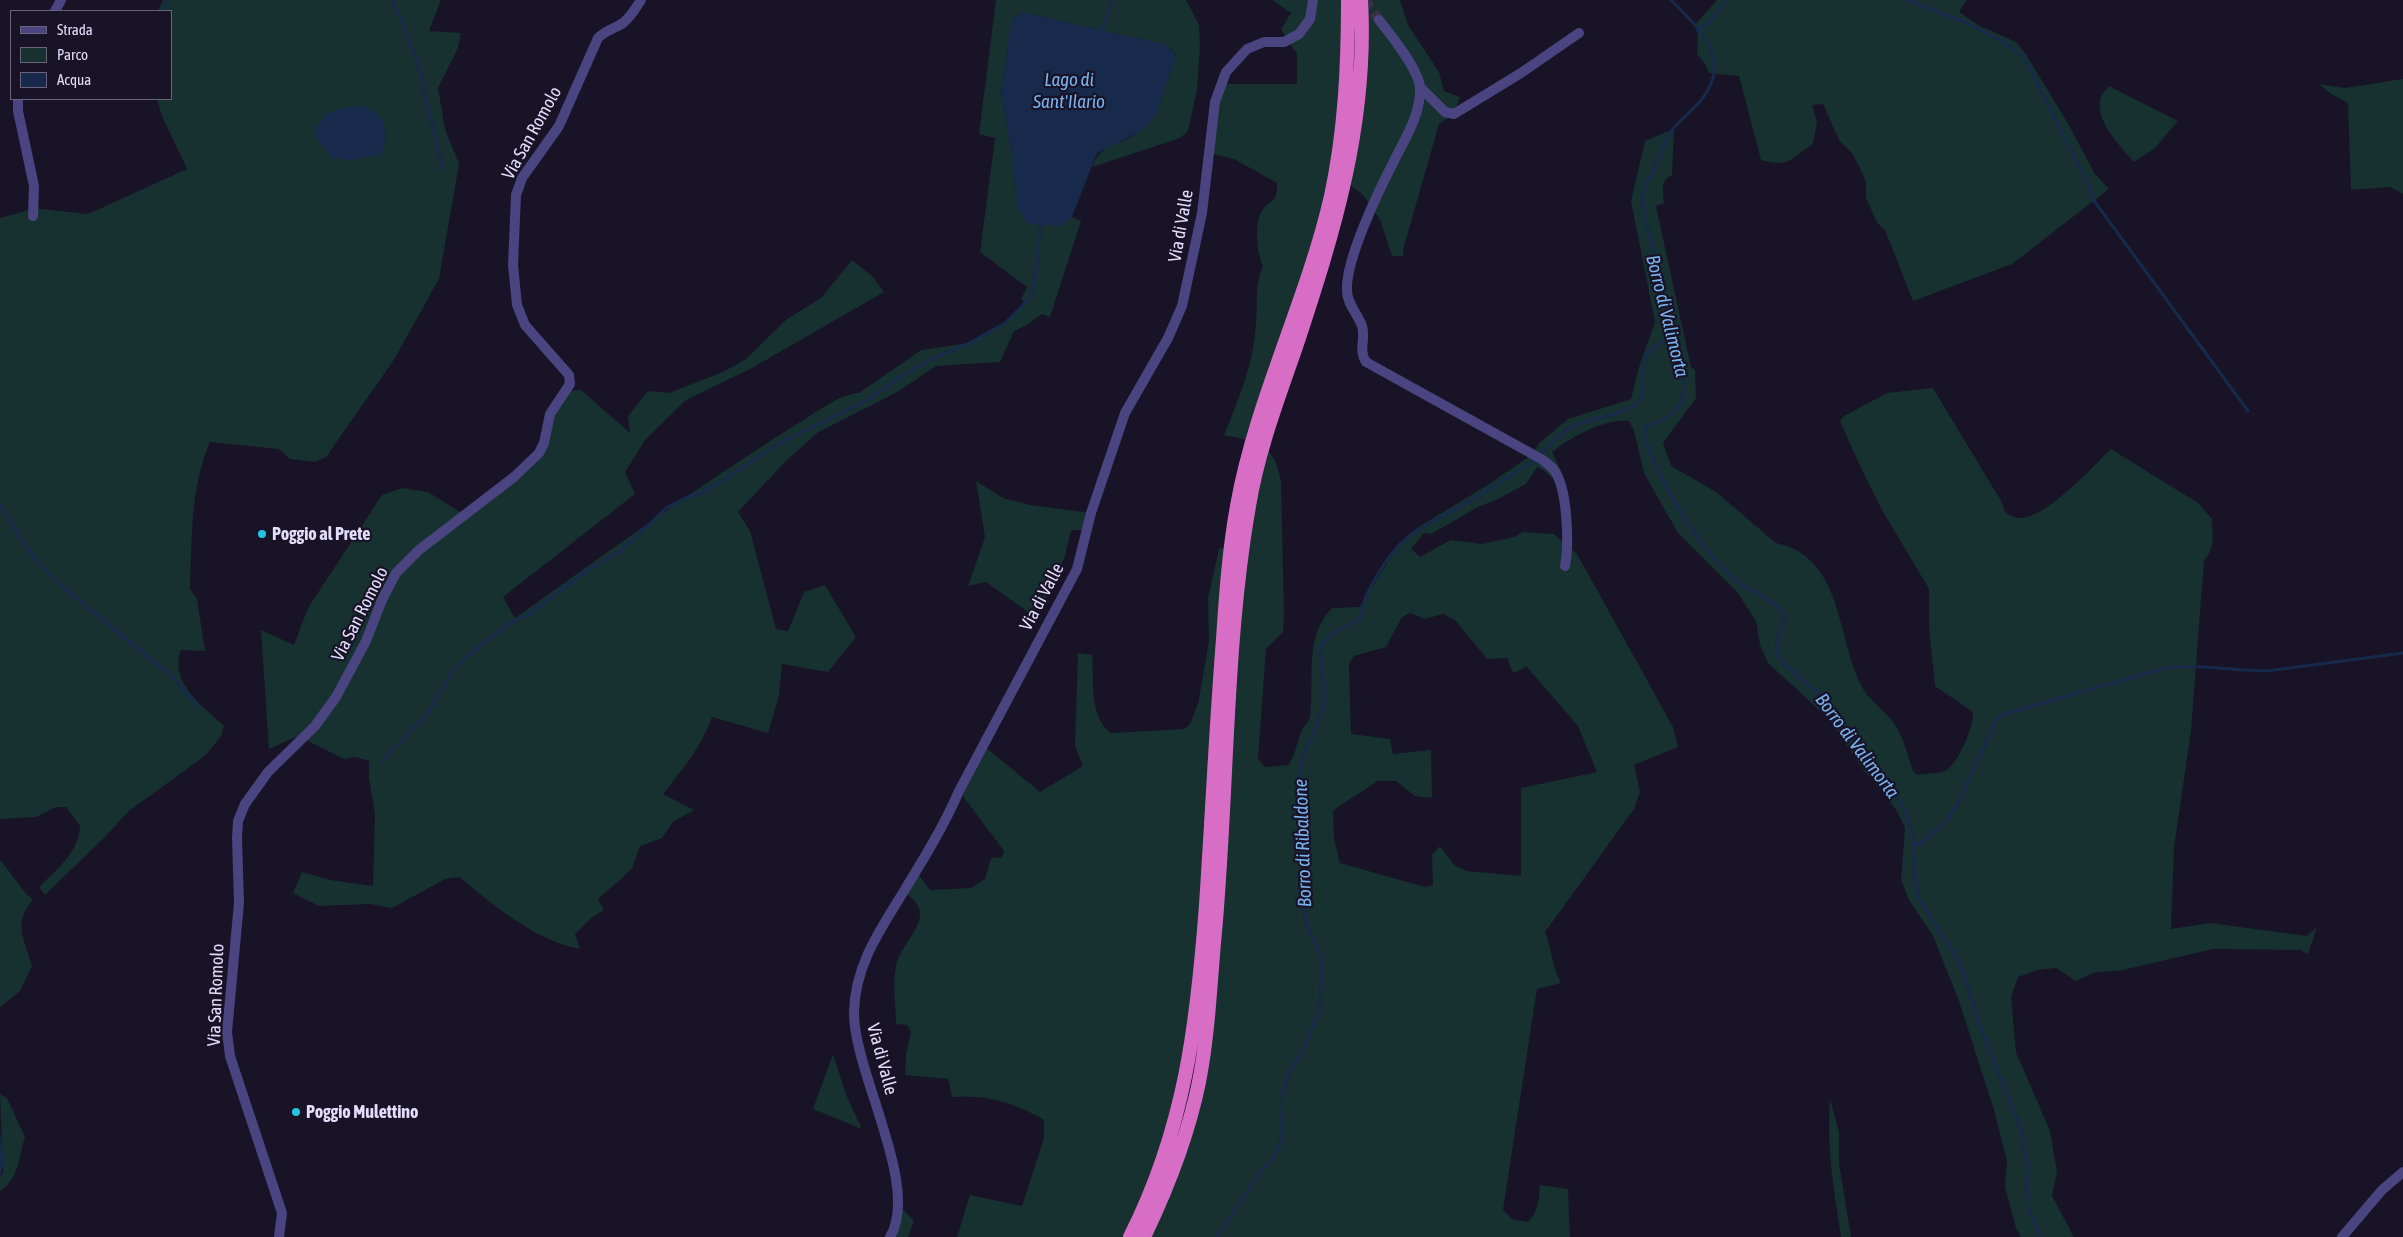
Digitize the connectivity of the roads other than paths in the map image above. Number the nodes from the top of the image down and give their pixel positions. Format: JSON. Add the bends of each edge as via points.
{"nodes":[{"id":1,"x":641,"y":0,"type":"edge"},
{"id":2,"x":1313,"y":0,"type":"edge"},
{"id":3,"x":1348,"y":0,"type":"edge"},
{"id":4,"x":1361,"y":0,"type":"edge"},
{"id":5,"x":1379,"y":20,"type":"tunnel mouth"},
{"id":6,"x":1579,"y":33,"type":"dead end"},
{"id":7,"x":1420,"y":87,"type":"junction"},
{"id":8,"x":18,"y":100,"type":"edge"},
{"id":9,"x":33,"y":216,"type":"dead end"},
{"id":10,"x":1565,"y":566,"type":"dead end"},
{"id":11,"x":2403,"y":1172,"type":"edge"},
{"id":12,"x":279,"y":1237,"type":"edge"},
{"id":13,"x":890,"y":1237,"type":"edge"},
{"id":14,"x":1130,"y":1237,"type":"edge"},
{"id":15,"x":1144,"y":1237,"type":"edge"},
{"id":16,"x":2342,"y":1237,"type":"edge"}],
"edges":[{"from":1,"to":12,"type":"street","name":"Via San Romolo","via":[[622,24],[598,38],[559,126],[522,178],[516,195],[513,265],[518,305],[525,325],[568,375],[570,384],[550,414],[544,443],[539,453],[514,477],[419,550],[396,573],[366,641],[336,697],[315,726],[268,772],[238,821],[239,903],[227,1032],[230,1056],[282,1213]]},
{"from":2,"to":13,"type":"street","name":"Via di Valle","via":[[1310,19],[1299,34],[1284,42],[1264,42],[1247,49],[1226,72],[1215,102],[1202,214],[1182,306],[1168,338],[1125,413],[1091,511],[1077,569],[946,821],[872,942],[858,978],[854,1012],[856,1040],[884,1124],[898,1204]]},
{"from":3,"to":14,"type":"highway","via":[[1346,101],[1330,197],[1261,412],[1243,477],[1233,532],[1218,697],[1201,972],[1186,1082],[1171,1136]]},
{"from":4,"to":15,"type":"highway","via":[[1358,103],[1342,201],[1264,445],[1247,516],[1229,700],[1219,888],[1199,1080],[1178,1157]]},
{"from":5,"to":7,"type":"street","via":[[1408,59]]},
{"from":6,"to":7,"type":"street","via":[[1454,114],[1445,112]]},
{"from":7,"to":10,"type":"street","via":[[1412,126],[1352,257],[1346,293],[1362,326],[1361,355],[1366,362],[1537,456],[1554,471],[1564,497],[1568,553]]},
{"from":8,"to":9,"type":"street","via":[[34,186]]},
{"from":11,"to":16,"type":"street","via":[[2382,1190]]}]}
